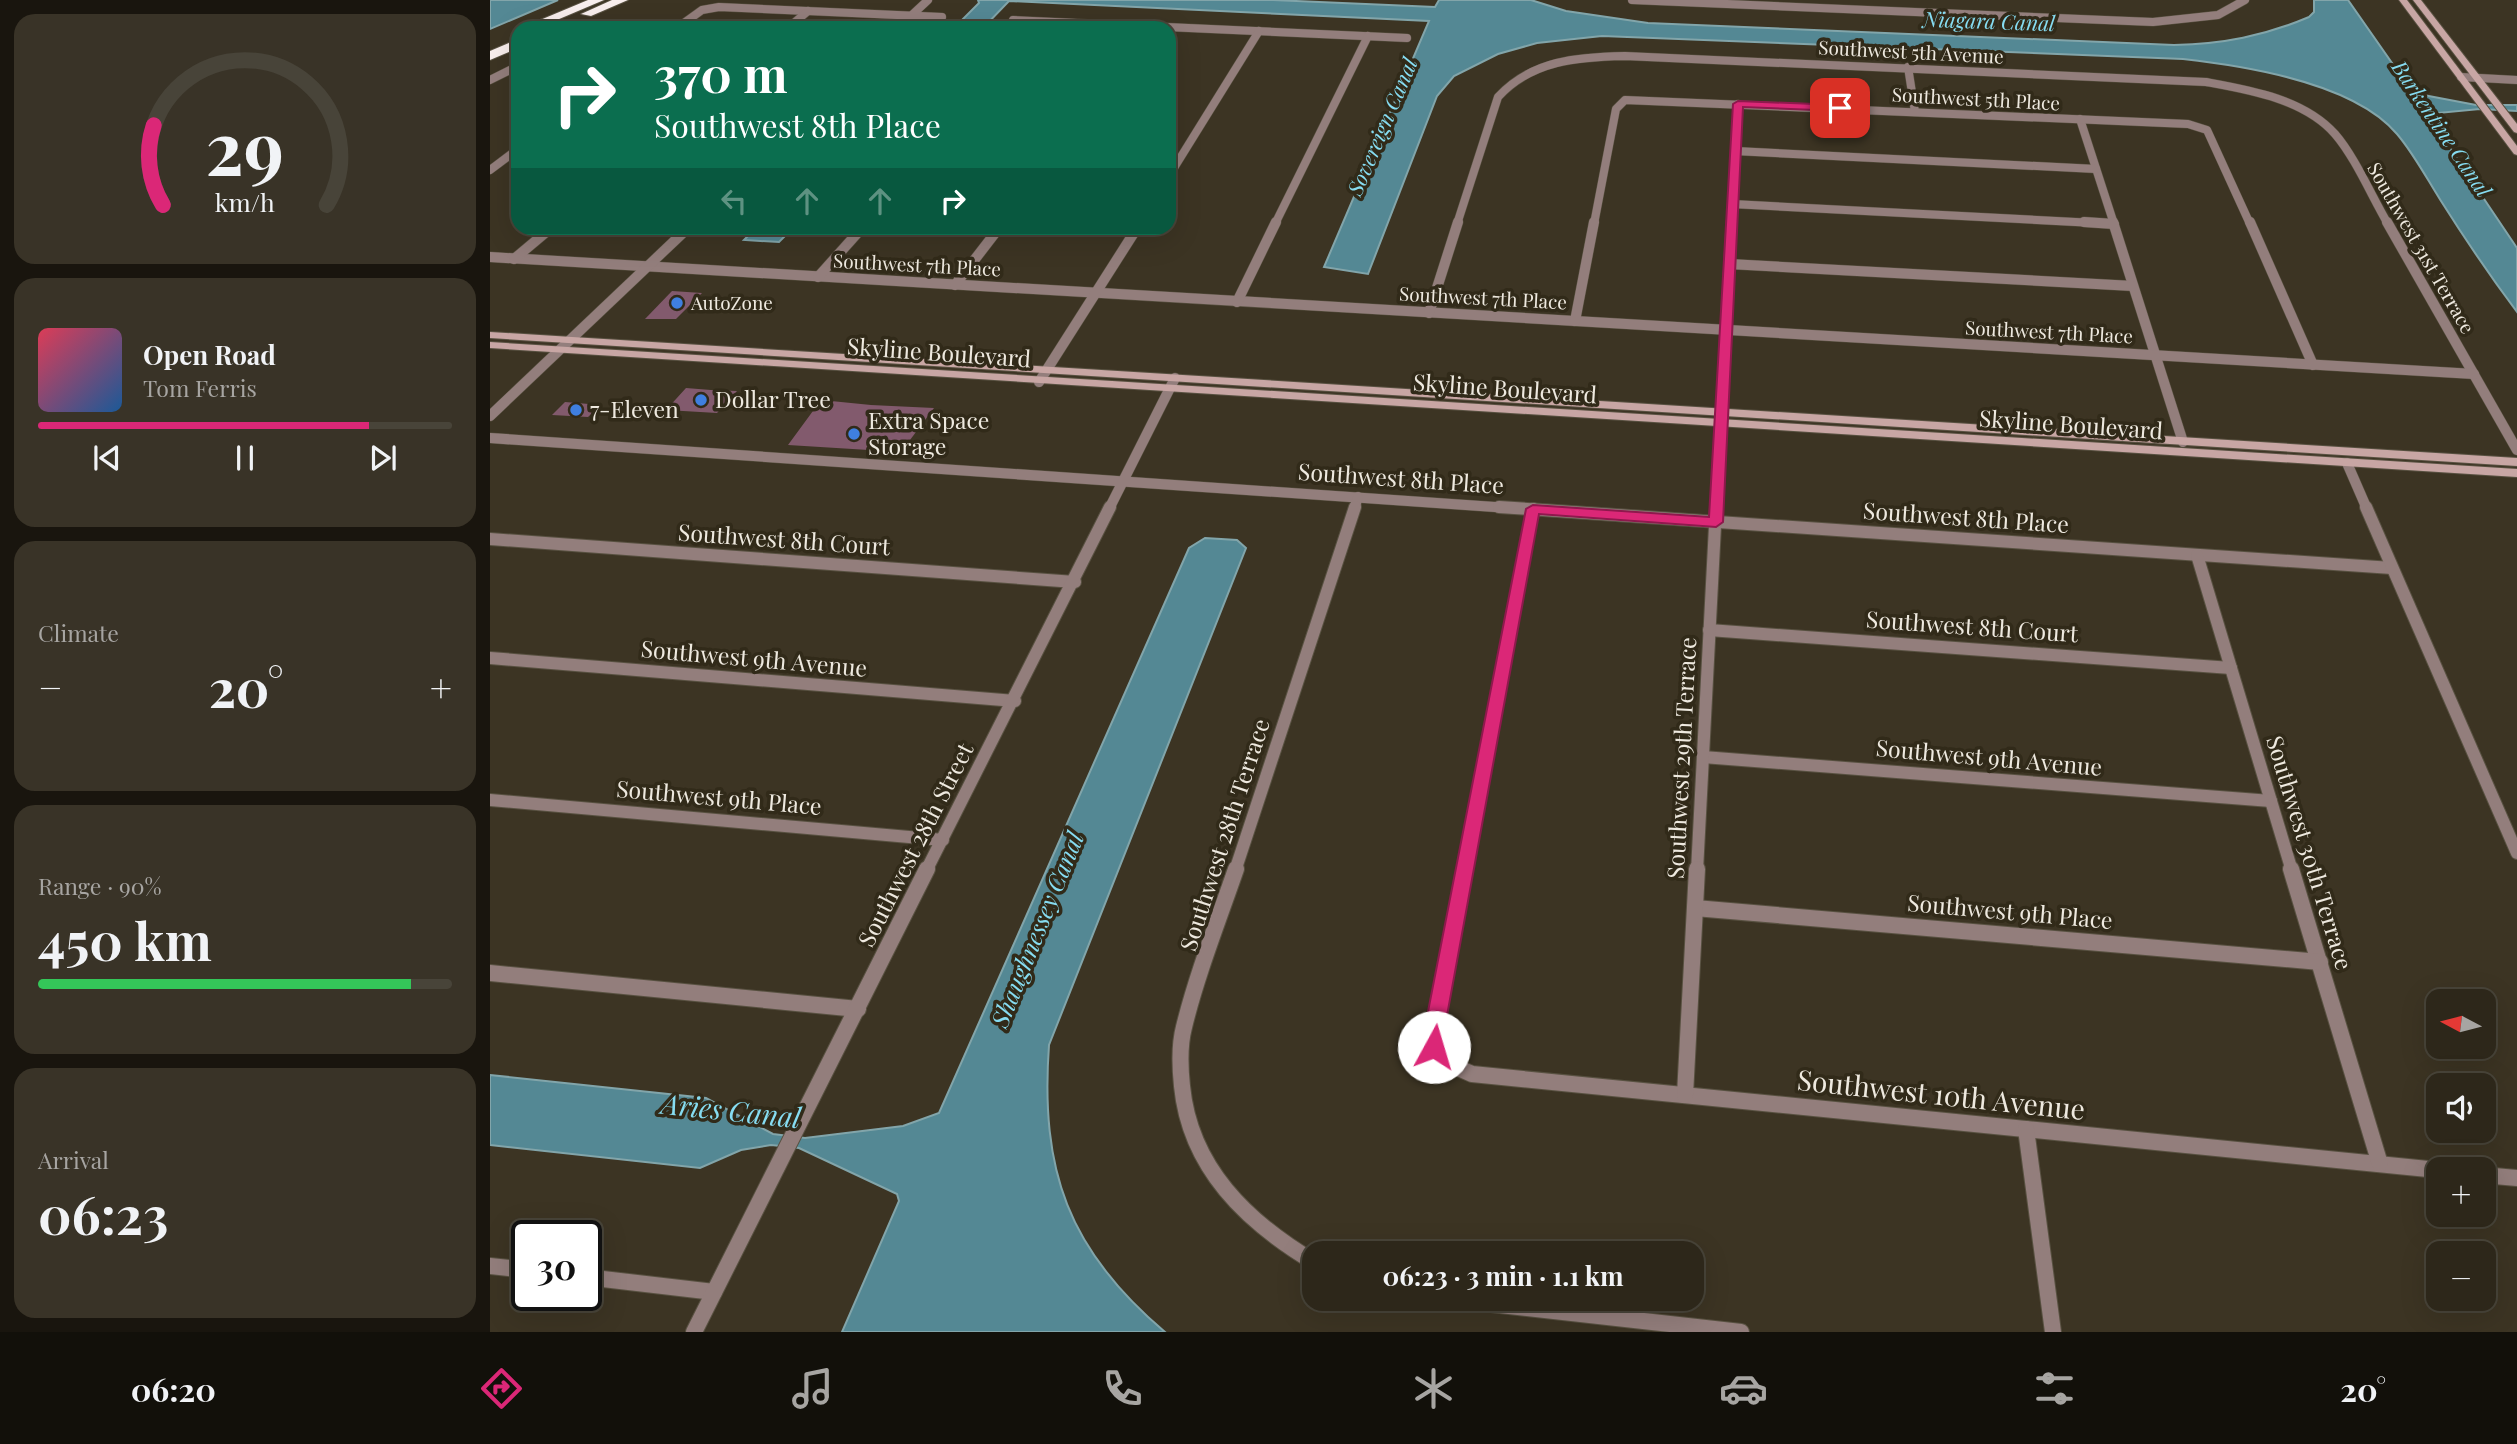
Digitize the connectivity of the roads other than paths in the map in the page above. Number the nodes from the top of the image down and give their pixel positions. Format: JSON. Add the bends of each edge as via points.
{"nodes":[{"id":1,"x":598,"y":0,"type":"edge"},
{"id":2,"x":622,"y":0,"type":"edge"},
{"id":3,"x":928,"y":0,"type":"edge"},
{"id":4,"x":1633,"y":0,"type":"edge"},
{"id":5,"x":1901,"y":0,"type":"edge"},
{"id":6,"x":2245,"y":0,"type":"edge"},
{"id":7,"x":2403,"y":0,"type":"edge"},
{"id":8,"x":2417,"y":0,"type":"edge"},
{"id":9,"x":808,"y":11,"type":"junction"},
{"id":10,"x":1903,"y":12,"type":"junction"},
{"id":11,"x":911,"y":16,"type":"junction"},
{"id":12,"x":942,"y":17,"type":"dead end"},
{"id":13,"x":1013,"y":20,"type":"dead end"},
{"id":14,"x":545,"y":21,"type":"edge"},
{"id":15,"x":570,"y":21,"type":"edge"},
{"id":16,"x":688,"y":21,"type":"edge"},
{"id":17,"x":796,"y":21,"type":"edge"},
{"id":18,"x":906,"y":21,"type":"edge"},
{"id":19,"x":1019,"y":21,"type":"edge"},
{"id":20,"x":1176,"y":28,"type":"edge"},
{"id":21,"x":1259,"y":31,"type":"junction"},
{"id":22,"x":511,"y":35,"type":"edge"},
{"id":23,"x":1368,"y":36,"type":"junction"},
{"id":24,"x":1408,"y":38,"type":"dead end"},
{"id":25,"x":490,"y":44,"type":"edge"},
{"id":26,"x":511,"y":46,"type":"edge"},
{"id":27,"x":490,"y":56,"type":"edge"},
{"id":28,"x":1908,"y":67,"type":"junction"},
{"id":29,"x":511,"y":70,"type":"edge"},
{"id":30,"x":2461,"y":77,"type":"junction"},
{"id":31,"x":2477,"y":78,"type":"junction"},
{"id":32,"x":490,"y":80,"type":"edge"},
{"id":33,"x":2517,"y":80,"type":"edge"},
{"id":34,"x":2265,"y":96,"type":"joint"},
{"id":35,"x":1738,"y":104,"type":"junction"},
{"id":36,"x":1915,"y":112,"type":"junction"},
{"id":37,"x":2081,"y":120,"type":"junction"},
{"id":38,"x":2517,"y":130,"type":"edge"},
{"id":39,"x":2512,"y":139,"type":"edge"},
{"id":40,"x":1735,"y":151,"type":"junction"},
{"id":41,"x":2517,"y":152,"type":"edge"},
{"id":42,"x":511,"y":154,"type":"edge"},
{"id":43,"x":1176,"y":165,"type":"edge"},
{"id":44,"x":2096,"y":169,"type":"junction"},
{"id":45,"x":490,"y":170,"type":"edge"},
{"id":46,"x":1732,"y":204,"type":"junction"},
{"id":47,"x":2114,"y":224,"type":"junction"},
{"id":48,"x":543,"y":235,"type":"edge"},
{"id":49,"x":680,"y":235,"type":"edge"},
{"id":50,"x":856,"y":235,"type":"edge"},
{"id":51,"x":994,"y":235,"type":"edge"},
{"id":52,"x":1132,"y":235,"type":"edge"},
{"id":53,"x":490,"y":257,"type":"edge"},
{"id":54,"x":514,"y":259,"type":"junction"},
{"id":55,"x":1729,"y":264,"type":"junction"},
{"id":56,"x":645,"y":268,"type":"junction"},
{"id":57,"x":818,"y":277,"type":"junction"},
{"id":58,"x":955,"y":285,"type":"junction"},
{"id":59,"x":2133,"y":286,"type":"junction"},
{"id":60,"x":1095,"y":293,"type":"junction"},
{"id":61,"x":1237,"y":302,"type":"junction"},
{"id":62,"x":1429,"y":313,"type":"junction"},
{"id":63,"x":1575,"y":321,"type":"junction"},
{"id":64,"x":1725,"y":330,"type":"junction"},
{"id":65,"x":490,"y":334,"type":"edge"},
{"id":66,"x":570,"y":340,"type":"junction"},
{"id":67,"x":490,"y":345,"type":"edge"},
{"id":68,"x":559,"y":349,"type":"junction"},
{"id":69,"x":2155,"y":356,"type":"junction"},
{"id":70,"x":2313,"y":365,"type":"junction"},
{"id":71,"x":1046,"y":370,"type":"junction"},
{"id":72,"x":2474,"y":374,"type":"junction"},
{"id":73,"x":1039,"y":382,"type":"junction"},
{"id":74,"x":1172,"y":384,"type":"junction"},
{"id":75,"x":490,"y":416,"type":"edge"},
{"id":76,"x":1720,"y":418,"type":"junction"},
{"id":77,"x":490,"y":438,"type":"edge"},
{"id":78,"x":2184,"y":448,"type":"junction"},
{"id":79,"x":2517,"y":450,"type":"edge"},
{"id":80,"x":2344,"y":457,"type":"junction"},
{"id":81,"x":2517,"y":462,"type":"edge"},
{"id":82,"x":2517,"y":473,"type":"edge"},
{"id":83,"x":1125,"y":482,"type":"junction"},
{"id":84,"x":1357,"y":497,"type":"junction"},
{"id":85,"x":1533,"y":509,"type":"junction"},
{"id":86,"x":1716,"y":522,"type":"junction"},
{"id":87,"x":490,"y":539,"type":"edge"},
{"id":88,"x":2197,"y":555,"type":"junction"},
{"id":89,"x":2392,"y":568,"type":"junction"},
{"id":90,"x":1075,"y":582,"type":"junction"},
{"id":91,"x":1709,"y":630,"type":"junction"},
{"id":92,"x":490,"y":658,"type":"edge"},
{"id":93,"x":2231,"y":668,"type":"junction"},
{"id":94,"x":1015,"y":701,"type":"junction"},
{"id":95,"x":1703,"y":757,"type":"junction"},
{"id":96,"x":490,"y":800,"type":"edge"},
{"id":97,"x":2271,"y":801,"type":"junction"},
{"id":98,"x":943,"y":841,"type":"junction"},
{"id":99,"x":2517,"y":853,"type":"edge"},
{"id":100,"x":1695,"y":908,"type":"junction"},
{"id":101,"x":2320,"y":962,"type":"junction"},
{"id":102,"x":490,"y":973,"type":"edge"},
{"id":103,"x":858,"y":1009,"type":"junction"},
{"id":104,"x":1685,"y":1095,"type":"junction"},
{"id":105,"x":2026,"y":1129,"type":"junction"},
{"id":106,"x":2380,"y":1164,"type":"junction"},
{"id":107,"x":2426,"y":1169,"type":"edge"},
{"id":108,"x":2496,"y":1176,"type":"edge"},
{"id":109,"x":2517,"y":1178,"type":"edge"},
{"id":110,"x":1302,"y":1254,"type":"edge"},
{"id":111,"x":490,"y":1266,"type":"edge"},
{"id":112,"x":511,"y":1268,"type":"edge"},
{"id":113,"x":602,"y":1279,"type":"edge"},
{"id":114,"x":714,"y":1292,"type":"junction"},
{"id":115,"x":1554,"y":1311,"type":"edge"},
{"id":116,"x":694,"y":1332,"type":"edge"},
{"id":117,"x":1741,"y":1332,"type":"edge"},
{"id":118,"x":2053,"y":1332,"type":"edge"}],
"edges":[{"from":1,"to":14,"type":"highway"},
{"from":2,"to":15,"type":"highway"},
{"from":3,"to":11,"type":"street"},
{"from":4,"to":10,"type":"street"},
{"from":5,"to":10,"type":"street"},
{"from":6,"to":10,"type":"street","via":[[2227,12],[2153,22]]},
{"from":7,"to":30,"type":"street"},
{"from":8,"to":31,"type":"street"},
{"from":9,"to":11,"type":"street"},
{"from":9,"to":16,"type":"street","via":[[708,8]]},
{"from":9,"to":17,"type":"street"},
{"from":11,"to":12,"type":"street"},
{"from":11,"to":18,"type":"street"},
{"from":13,"to":19,"type":"street"},
{"from":20,"to":21,"type":"street"},
{"from":21,"to":23,"type":"street"},
{"from":21,"to":43,"type":"street"},
{"from":22,"to":25,"type":"highway"},
{"from":23,"to":24,"type":"street"},
{"from":23,"to":61,"type":"street"},
{"from":26,"to":27,"type":"highway"},
{"from":28,"to":34,"type":"street","name":"Southwest 5th Avenue","via":[[2189,80]]},
{"from":28,"to":36,"type":"street"},
{"from":28,"to":62,"type":"street","name":"Southwest 5th Avenue","via":[[1632,55],[1555,64],[1514,80],[1498,97]]},
{"from":29,"to":32,"type":"street"},
{"from":30,"to":31,"type":"street"},
{"from":30,"to":39,"type":"street"},
{"from":31,"to":33,"type":"street"},
{"from":31,"to":38,"type":"street"},
{"from":34,"to":72,"type":"street","name":"Southwest 31st Terrace","via":[[2312,116],[2337,136]]},
{"from":35,"to":36,"type":"street","name":"Southwest 5th Place"},
{"from":35,"to":40,"type":"street","name":"Southwest 29th Terrace"},
{"from":35,"to":63,"type":"street","name":"Southwest 5th Place","via":[[1625,100],[1616,109]]},
{"from":36,"to":37,"type":"street","name":"Southwest 5th Place"},
{"from":37,"to":44,"type":"street"},
{"from":37,"to":70,"type":"street","name":"Southwest 5th Place","via":[[2207,130]]},
{"from":39,"to":41,"type":"street"},
{"from":40,"to":44,"type":"street"},
{"from":40,"to":46,"type":"street","name":"Southwest 29th Terrace"},
{"from":42,"to":45,"type":"street"},
{"from":44,"to":47,"type":"street"},
{"from":46,"to":47,"type":"street"},
{"from":46,"to":55,"type":"street","name":"Southwest 29th Terrace"},
{"from":47,"to":59,"type":"street"},
{"from":48,"to":54,"type":"street"},
{"from":49,"to":56,"type":"street"},
{"from":50,"to":57,"type":"street"},
{"from":51,"to":58,"type":"street"},
{"from":52,"to":60,"type":"street"},
{"from":53,"to":54,"type":"street","name":"Southwest 7th Place"},
{"from":54,"to":56,"type":"street","name":"Southwest 7th Place"},
{"from":55,"to":59,"type":"street"},
{"from":55,"to":64,"type":"street","name":"Southwest 29th Terrace"},
{"from":56,"to":57,"type":"street","name":"Southwest 7th Place"},
{"from":56,"to":66,"type":"street"},
{"from":57,"to":58,"type":"street","name":"Southwest 7th Place"},
{"from":58,"to":60,"type":"street","name":"Southwest 7th Place"},
{"from":59,"to":69,"type":"street"},
{"from":60,"to":61,"type":"street","name":"Southwest 7th Place"},
{"from":60,"to":71,"type":"street"},
{"from":61,"to":62,"type":"street","name":"Southwest 7th Place"},
{"from":62,"to":63,"type":"street","name":"Southwest 7th Place"},
{"from":63,"to":64,"type":"street","name":"Southwest 7th Place"},
{"from":64,"to":69,"type":"street","name":"Southwest 7th Place"},
{"from":64,"to":76,"type":"street","name":"Southwest 29th Terrace"},
{"from":65,"to":66,"type":"street","name":"Skyline Boulevard"},
{"from":66,"to":68,"type":"street"},
{"from":66,"to":71,"type":"street","name":"Skyline Boulevard"},
{"from":67,"to":68,"type":"street","name":"Skyline Boulevard"},
{"from":68,"to":73,"type":"street","name":"Skyline Boulevard"},
{"from":68,"to":75,"type":"street"},
{"from":69,"to":70,"type":"street","name":"Southwest 7th Place"},
{"from":69,"to":78,"type":"street"},
{"from":70,"to":72,"type":"street","name":"Southwest 7th Place"},
{"from":71,"to":73,"type":"street"},
{"from":71,"to":74,"type":"street","name":"Skyline Boulevard"},
{"from":72,"to":79,"type":"street","name":"Southwest 31st Terrace"},
{"from":73,"to":74,"type":"street","name":"Skyline Boulevard"},
{"from":74,"to":76,"type":"street","name":"Skyline Boulevard"},
{"from":74,"to":83,"type":"street","name":"Southwest 28th Street"},
{"from":76,"to":78,"type":"street","name":"Skyline Boulevard"},
{"from":76,"to":86,"type":"street","name":"Southwest 29th Terrace"},
{"from":77,"to":83,"type":"street","name":"Southwest 8th Place"},
{"from":78,"to":80,"type":"street","name":"Skyline Boulevard"},
{"from":80,"to":81,"type":"street","name":"Skyline Boulevard"},
{"from":80,"to":82,"type":"street","name":"Skyline Boulevard"},
{"from":80,"to":89,"type":"street"},
{"from":83,"to":84,"type":"street","name":"Southwest 8th Place"},
{"from":83,"to":90,"type":"street","name":"Southwest 28th Street"},
{"from":84,"to":85,"type":"street","name":"Southwest 8th Place"},
{"from":84,"to":110,"type":"street","name":"Southwest 28th Terrace","via":[[1184,1029],[1179,1065],[1185,1115],[1196,1147],[1220,1185],[1258,1225]]},
{"from":85,"to":86,"type":"street","name":"Southwest 8th Place"},
{"from":85,"to":104,"type":"street","name":"Southwest 10th Avenue","via":[[1434,1047],[1441,1061],[1472,1074]]},
{"from":86,"to":88,"type":"street","name":"Southwest 8th Place"},
{"from":86,"to":91,"type":"street","name":"Southwest 29th Terrace"},
{"from":87,"to":90,"type":"street","name":"Southwest 8th Court"},
{"from":88,"to":89,"type":"street","name":"Southwest 8th Place"},
{"from":88,"to":93,"type":"street","name":"Southwest 30th Terrace"},
{"from":89,"to":99,"type":"street"},
{"from":90,"to":94,"type":"street","name":"Southwest 28th Street"},
{"from":91,"to":93,"type":"street","name":"Southwest 8th Court"},
{"from":91,"to":95,"type":"street","name":"Southwest 29th Terrace"},
{"from":92,"to":94,"type":"street","name":"Southwest 9th Avenue"},
{"from":93,"to":97,"type":"street","name":"Southwest 30th Terrace"},
{"from":94,"to":98,"type":"street","name":"Southwest 28th Street"},
{"from":95,"to":97,"type":"street","name":"Southwest 9th Avenue"},
{"from":95,"to":100,"type":"street","name":"Southwest 29th Terrace"},
{"from":96,"to":98,"type":"street","name":"Southwest 9th Place"},
{"from":97,"to":101,"type":"street","name":"Southwest 30th Terrace"},
{"from":98,"to":103,"type":"street","name":"Southwest 28th Street"},
{"from":100,"to":101,"type":"street","name":"Southwest 9th Place"},
{"from":100,"to":104,"type":"street","name":"Southwest 29th Terrace"},
{"from":101,"to":106,"type":"street","name":"Southwest 30th Terrace"},
{"from":102,"to":103,"type":"street"},
{"from":103,"to":114,"type":"street","name":"Southwest 28th Street"},
{"from":104,"to":105,"type":"street","name":"Southwest 10th Avenue"},
{"from":105,"to":106,"type":"street","name":"Southwest 10th Avenue"},
{"from":105,"to":118,"type":"street"},
{"from":106,"to":107,"type":"street","name":"Southwest 10th Avenue"},
{"from":108,"to":109,"type":"street"},
{"from":111,"to":112,"type":"street"},
{"from":113,"to":114,"type":"street"},
{"from":114,"to":116,"type":"street","name":"Southwest 28th Street"},
{"from":115,"to":117,"type":"street"}]}
